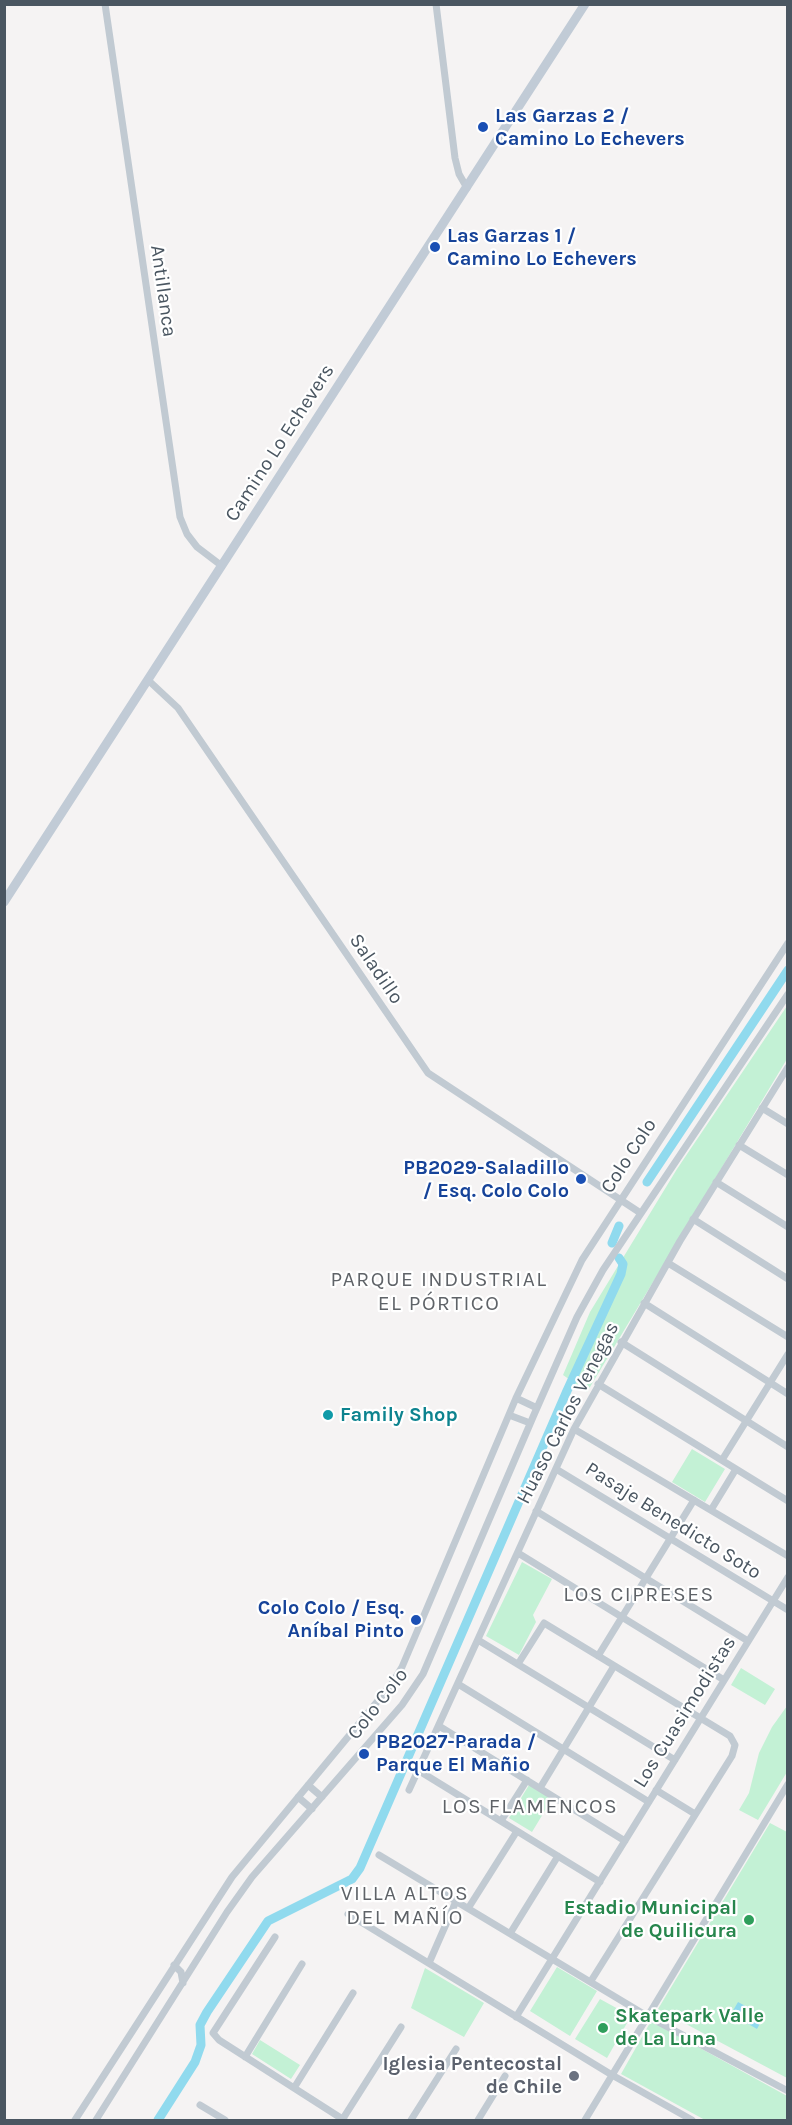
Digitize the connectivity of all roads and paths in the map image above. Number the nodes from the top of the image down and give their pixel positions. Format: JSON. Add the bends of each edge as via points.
{"nodes":[{"id":1,"x":105,"y":4,"type":"edge"},
{"id":2,"x":436,"y":4,"type":"edge"},
{"id":3,"x":585,"y":4,"type":"edge"},
{"id":4,"x":467,"y":188,"type":"junction"},
{"id":5,"x":222,"y":566,"type":"junction"},
{"id":6,"x":148,"y":680,"type":"junction"},
{"id":7,"x":4,"y":902,"type":"edge"},
{"id":8,"x":788,"y":943,"type":"edge"},
{"id":9,"x":788,"y":994,"type":"edge"},
{"id":10,"x":787,"y":1070,"type":"edge"},
{"id":11,"x":762,"y":1108,"type":"junction"},
{"id":12,"x":788,"y":1124,"type":"edge"},
{"id":13,"x":739,"y":1145,"type":"junction"},
{"id":14,"x":788,"y":1175,"type":"edge"},
{"id":15,"x":717,"y":1182,"type":"junction"},
{"id":16,"x":620,"y":1199,"type":"junction"},
{"id":17,"x":639,"y":1212,"type":"junction"},
{"id":18,"x":693,"y":1219,"type":"junction"},
{"id":19,"x":788,"y":1227,"type":"edge"},
{"id":20,"x":668,"y":1263,"type":"junction"},
{"id":21,"x":788,"y":1279,"type":"edge"},
{"id":22,"x":644,"y":1303,"type":"junction"},
{"id":23,"x":788,"y":1337,"type":"edge"},
{"id":24,"x":621,"y":1342,"type":"junction"},
{"id":25,"x":788,"y":1354,"type":"edge"},
{"id":26,"x":770,"y":1383,"type":"junction"},
{"id":27,"x":598,"y":1384,"type":"junction"},
{"id":28,"x":788,"y":1394,"type":"edge"},
{"id":29,"x":516,"y":1398,"type":"junction"},
{"id":30,"x":537,"y":1408,"type":"junction"},
{"id":31,"x":509,"y":1414,"type":"junction"},
{"id":32,"x":746,"y":1421,"type":"junction"},
{"id":33,"x":530,"y":1423,"type":"junction"},
{"id":34,"x":574,"y":1429,"type":"junction"},
{"id":35,"x":788,"y":1447,"type":"edge"},
{"id":36,"x":722,"y":1460,"type":"junction"},
{"id":37,"x":556,"y":1469,"type":"junction"},
{"id":38,"x":736,"y":1469,"type":"junction"},
{"id":39,"x":694,"y":1500,"type":"junction"},
{"id":40,"x":788,"y":1501,"type":"edge"},
{"id":41,"x":711,"y":1510,"type":"junction"},
{"id":42,"x":536,"y":1511,"type":"junction"},
{"id":43,"x":670,"y":1539,"type":"junction"},
{"id":44,"x":518,"y":1553,"type":"junction"},
{"id":45,"x":788,"y":1556,"type":"edge"},
{"id":46,"x":788,"y":1577,"type":"edge"},
{"id":47,"x":646,"y":1578,"type":"junction"},
{"id":48,"x":772,"y":1602,"type":"junction"},
{"id":49,"x":788,"y":1610,"type":"edge"},
{"id":50,"x":622,"y":1617,"type":"junction"},
{"id":51,"x":478,"y":1640,"type":"junction"},
{"id":52,"x":748,"y":1641,"type":"junction"},
{"id":53,"x":598,"y":1656,"type":"junction"},
{"id":54,"x":518,"y":1664,"type":"junction"},
{"id":55,"x":614,"y":1666,"type":"junction"},
{"id":56,"x":724,"y":1680,"type":"junction"},
{"id":57,"x":458,"y":1684,"type":"junction"},
{"id":58,"x":589,"y":1707,"type":"junction"},
{"id":59,"x":700,"y":1719,"type":"junction"},
{"id":60,"x":439,"y":1726,"type":"junction"},
{"id":61,"x":564,"y":1749,"type":"junction"},
{"id":62,"x":675,"y":1760,"type":"junction"},
{"id":63,"x":417,"y":1769,"type":"junction"},
{"id":64,"x":526,"y":1780,"type":"junction"},
{"id":65,"x":788,"y":1784,"type":"edge"},
{"id":66,"x":308,"y":1785,"type":"junction"},
{"id":67,"x":540,"y":1788,"type":"junction"},
{"id":68,"x":409,"y":1790,"type":"dead end"},
{"id":69,"x":656,"y":1790,"type":"junction"},
{"id":70,"x":298,"y":1797,"type":"junction"},
{"id":71,"x":322,"y":1797,"type":"junction"},
{"id":72,"x":649,"y":1802,"type":"junction"},
{"id":73,"x":312,"y":1809,"type":"junction"},
{"id":74,"x":694,"y":1814,"type":"junction"},
{"id":75,"x":501,"y":1821,"type":"junction"},
{"id":76,"x":517,"y":1831,"type":"junction"},
{"id":77,"x":625,"y":1841,"type":"junction"},
{"id":78,"x":379,"y":1855,"type":"dead end"},
{"id":79,"x":558,"y":1856,"type":"junction"},
{"id":80,"x":600,"y":1882,"type":"junction"},
{"id":81,"x":457,"y":1899,"type":"junction"},
{"id":82,"x":470,"y":1907,"type":"junction"},
{"id":83,"x":348,"y":1914,"type":"dead end"},
{"id":84,"x":511,"y":1932,"type":"junction"},
{"id":85,"x":275,"y":1937,"type":"dead end"},
{"id":86,"x":553,"y":1957,"type":"junction"},
{"id":87,"x":429,"y":1963,"type":"junction"},
{"id":88,"x":302,"y":1964,"type":"dead end"},
{"id":89,"x":174,"y":1965,"type":"junction"},
{"id":90,"x":591,"y":1981,"type":"junction"},
{"id":91,"x":183,"y":1983,"type":"junction"},
{"id":92,"x":353,"y":1993,"type":"dead end"},
{"id":93,"x":647,"y":2016,"type":"junction"},
{"id":94,"x":516,"y":2017,"type":"junction"},
{"id":95,"x":401,"y":2027,"type":"dead end"},
{"id":96,"x":456,"y":2049,"type":"dead end"},
{"id":97,"x":245,"y":2056,"type":"junction"},
{"id":98,"x":612,"y":2075,"type":"junction"},
{"id":99,"x":505,"y":2076,"type":"dead end"},
{"id":100,"x":294,"y":2088,"type":"junction"},
{"id":101,"x":788,"y":2091,"type":"edge"},
{"id":102,"x":200,"y":2105,"type":"dead end"},
{"id":103,"x":343,"y":2120,"type":"edge"},
{"id":104,"x":75,"y":2121,"type":"edge"},
{"id":105,"x":96,"y":2121,"type":"edge"},
{"id":106,"x":225,"y":2121,"type":"edge"},
{"id":107,"x":411,"y":2121,"type":"edge"},
{"id":108,"x":478,"y":2121,"type":"edge"},
{"id":109,"x":585,"y":2121,"type":"edge"},
{"id":110,"x":692,"y":2121,"type":"edge"}],
"edges":[{"from":1,"to":5,"type":"street","name":"Antillanca","via":[[180,517],[197,547]]},
{"from":2,"to":4,"type":"street","via":[[454,158]]},
{"from":3,"to":4,"type":"main road","name":"Camino Lo Echevers"},
{"from":4,"to":5,"type":"main road","name":"Camino Lo Echevers"},
{"from":5,"to":6,"type":"main road","name":"Camino Lo Echevers"},
{"from":6,"to":7,"type":"main road","name":"Camino Lo Echevers"},
{"from":6,"to":16,"type":"street","name":"Saladillo","via":[[178,708],[428,1073]]},
{"from":8,"to":16,"type":"street","name":"Colo Colo"},
{"from":9,"to":17,"type":"street","name":"Colo Colo"},
{"from":10,"to":11,"type":"street","name":"Huaso Carlos Venegas"},
{"from":11,"to":12,"type":"street"},
{"from":11,"to":13,"type":"street","name":"Huaso Carlos Venegas"},
{"from":13,"to":14,"type":"street"},
{"from":13,"to":15,"type":"street","name":"Huaso Carlos Venegas"},
{"from":15,"to":18,"type":"street","name":"Huaso Carlos Venegas"},
{"from":15,"to":19,"type":"street"},
{"from":16,"to":17,"type":"street","name":"Saladillo"},
{"from":16,"to":29,"type":"street","name":"Colo Colo","via":[[582,1260]]},
{"from":17,"to":30,"type":"street","name":"Colo Colo","via":[[578,1317]]},
{"from":18,"to":20,"type":"street","name":"Huaso Carlos Venegas"},
{"from":18,"to":21,"type":"street"},
{"from":20,"to":22,"type":"street","name":"Huaso Carlos Venegas"},
{"from":20,"to":23,"type":"street"},
{"from":22,"to":24,"type":"street","name":"Huaso Carlos Venegas"},
{"from":22,"to":26,"type":"street"},
{"from":24,"to":27,"type":"street","name":"Huaso Carlos Venegas"},
{"from":24,"to":32,"type":"street"},
{"from":25,"to":26,"type":"street"},
{"from":26,"to":28,"type":"street"},
{"from":26,"to":32,"type":"street"},
{"from":27,"to":34,"type":"street","name":"Huaso Carlos Venegas"},
{"from":27,"to":36,"type":"street"},
{"from":29,"to":30,"type":"street"},
{"from":29,"to":31,"type":"street","name":"Colo Colo"},
{"from":30,"to":33,"type":"street","name":"Colo Colo"},
{"from":31,"to":33,"type":"street"},
{"from":31,"to":66,"type":"street","name":"Colo Colo","via":[[402,1667]]},
{"from":32,"to":35,"type":"street"},
{"from":32,"to":36,"type":"street"},
{"from":33,"to":71,"type":"street","name":"Colo Colo","via":[[423,1674],[402,1705]]},
{"from":34,"to":37,"type":"street","name":"Huaso Carlos Venegas"},
{"from":34,"to":39,"type":"street"},
{"from":36,"to":38,"type":"street"},
{"from":37,"to":42,"type":"street","name":"Huaso Carlos Venegas"},
{"from":37,"to":43,"type":"street","name":"Pasaje Benedicto Soto"},
{"from":38,"to":40,"type":"street"},
{"from":38,"to":41,"type":"street"},
{"from":39,"to":41,"type":"street"},
{"from":39,"to":43,"type":"street"},
{"from":41,"to":45,"type":"street"},
{"from":42,"to":44,"type":"street","name":"Huaso Carlos Venegas"},
{"from":42,"to":47,"type":"street"},
{"from":43,"to":47,"type":"street"},
{"from":43,"to":48,"type":"street","name":"Pasaje Benedicto Soto"},
{"from":44,"to":50,"type":"street"},
{"from":44,"to":51,"type":"street","name":"Huaso Carlos Venegas"},
{"from":46,"to":48,"type":"street","name":"Los Cuasimodistas"},
{"from":47,"to":50,"type":"street"},
{"from":47,"to":52,"type":"street"},
{"from":48,"to":49,"type":"street","name":"Pasaje Benedicto Soto"},
{"from":48,"to":52,"type":"street","name":"Los Cuasimodistas"},
{"from":50,"to":53,"type":"street"},
{"from":50,"to":56,"type":"street"},
{"from":51,"to":54,"type":"street"},
{"from":51,"to":57,"type":"street","name":"Huaso Carlos Venegas"},
{"from":52,"to":56,"type":"street","name":"Los Cuasimodistas"},
{"from":53,"to":54,"type":"street","via":[[544,1623]]},
{"from":53,"to":55,"type":"street"},
{"from":54,"to":58,"type":"street"},
{"from":55,"to":58,"type":"street"},
{"from":55,"to":59,"type":"street"},
{"from":56,"to":59,"type":"street","name":"Los Cuasimodistas"},
{"from":57,"to":60,"type":"street","name":"Huaso Carlos Venegas"},
{"from":57,"to":61,"type":"street"},
{"from":58,"to":61,"type":"street"},
{"from":58,"to":62,"type":"street"},
{"from":59,"to":62,"type":"street","name":"Los Cuasimodistas"},
{"from":59,"to":74,"type":"street","via":[[730,1736],[735,1745],[732,1756]]},
{"from":60,"to":63,"type":"street","name":"Huaso Carlos Venegas"},
{"from":60,"to":64,"type":"street"},
{"from":61,"to":67,"type":"street"},
{"from":61,"to":72,"type":"street"},
{"from":62,"to":69,"type":"street","name":"Los Cuasimodistas"},
{"from":63,"to":68,"type":"street","name":"Huaso Carlos Venegas"},
{"from":63,"to":75,"type":"street"},
{"from":64,"to":67,"type":"street"},
{"from":64,"to":75,"type":"street"},
{"from":65,"to":93,"type":"street"},
{"from":66,"to":70,"type":"street","name":"Colo Colo"},
{"from":66,"to":71,"type":"street"},
{"from":67,"to":77,"type":"street"},
{"from":69,"to":72,"type":"street","name":"Los Cuasimodistas"},
{"from":69,"to":74,"type":"street"},
{"from":70,"to":73,"type":"street"},
{"from":70,"to":89,"type":"street","name":"Colo Colo","via":[[232,1877]]},
{"from":71,"to":73,"type":"street","name":"Colo Colo"},
{"from":72,"to":77,"type":"street","name":"Los Cuasimodistas"},
{"from":73,"to":91,"type":"street","name":"Colo Colo","via":[[252,1877]]},
{"from":74,"to":90,"type":"street"},
{"from":75,"to":76,"type":"street"},
{"from":76,"to":79,"type":"street"},
{"from":76,"to":82,"type":"street"},
{"from":77,"to":80,"type":"street","name":"Los Cuasimodistas"},
{"from":78,"to":81,"type":"street"},
{"from":79,"to":80,"type":"street"},
{"from":79,"to":84,"type":"street"},
{"from":80,"to":86,"type":"street","name":"Los Cuasimodistas"},
{"from":81,"to":82,"type":"street"},
{"from":81,"to":87,"type":"street"},
{"from":82,"to":84,"type":"street"},
{"from":83,"to":87,"type":"street"},
{"from":84,"to":86,"type":"street"},
{"from":85,"to":97,"type":"street","via":[[213,2033]]},
{"from":86,"to":90,"type":"street"},
{"from":86,"to":94,"type":"street","name":"Los Cuasimodistas"},
{"from":87,"to":94,"type":"street"},
{"from":88,"to":97,"type":"street"},
{"from":89,"to":91,"type":"street","via":[[181,1972]]},
{"from":89,"to":104,"type":"street","name":"Colo Colo"},
{"from":90,"to":93,"type":"street"},
{"from":91,"to":105,"type":"street","name":"Colo Colo"},
{"from":92,"to":100,"type":"street"},
{"from":93,"to":98,"type":"street"},
{"from":93,"to":101,"type":"street"},
{"from":94,"to":98,"type":"street"},
{"from":95,"to":103,"type":"street"},
{"from":96,"to":107,"type":"street"},
{"from":97,"to":100,"type":"street"},
{"from":98,"to":109,"type":"street"},
{"from":98,"to":110,"type":"street"},
{"from":99,"to":108,"type":"street"},
{"from":100,"to":103,"type":"street"},
{"from":102,"to":106,"type":"street"}]}
